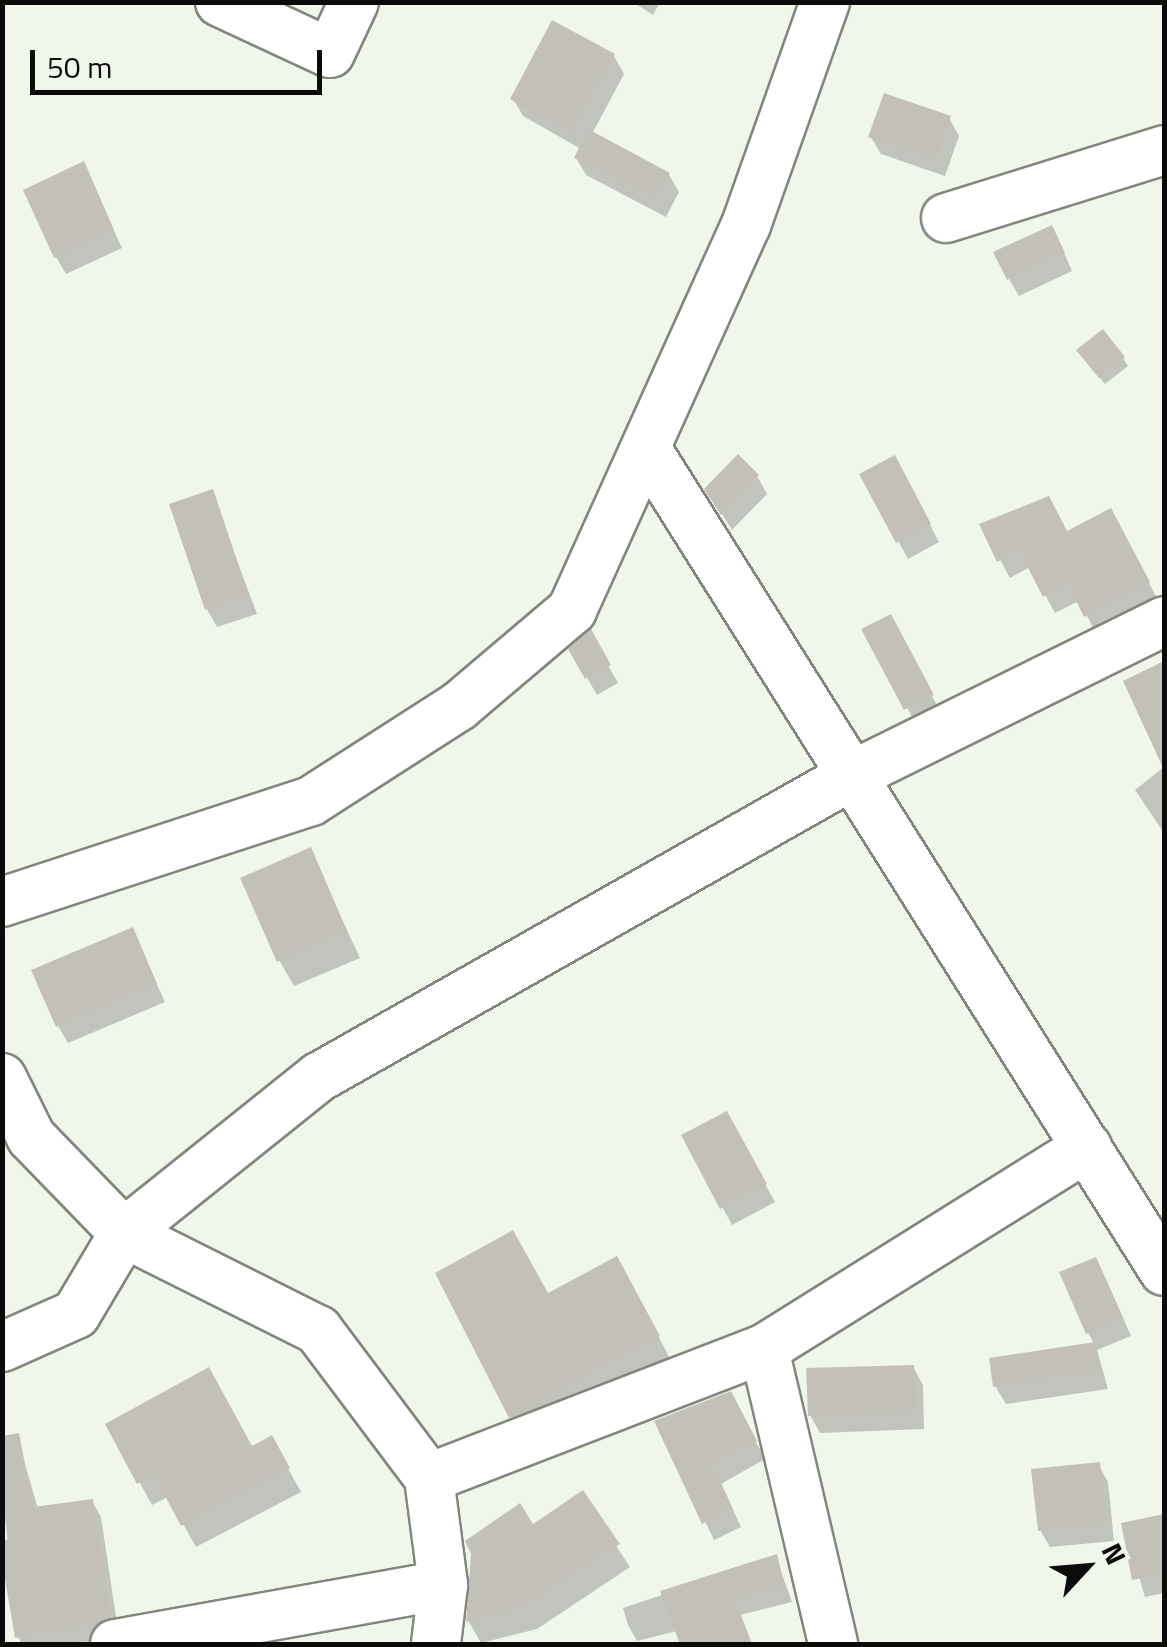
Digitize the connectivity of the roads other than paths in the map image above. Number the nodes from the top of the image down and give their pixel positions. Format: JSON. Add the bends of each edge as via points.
{"nodes":[{"id":1,"x":220,"y":2,"type":"edge"},
{"id":2,"x":354,"y":2,"type":"edge"},
{"id":3,"x":825,"y":2,"type":"edge"},
{"id":4,"x":1164,"y":150,"type":"edge"},
{"id":5,"x":946,"y":218,"type":"dead end"},
{"id":6,"x":646,"y":450,"type":"junction"},
{"id":7,"x":1164,"y":621,"type":"edge"},
{"id":8,"x":851,"y":776,"type":"junction"},
{"id":9,"x":2,"y":902,"type":"edge"},
{"id":10,"x":2,"y":1078,"type":"edge"},
{"id":11,"x":1087,"y":1146,"type":"junction"},
{"id":12,"x":124,"y":1233,"type":"junction"},
{"id":13,"x":1164,"y":1271,"type":"edge"},
{"id":14,"x":2,"y":1348,"type":"edge"},
{"id":15,"x":764,"y":1349,"type":"junction"},
{"id":16,"x":429,"y":1478,"type":"junction"},
{"id":17,"x":443,"y":1585,"type":"junction"},
{"id":18,"x":114,"y":1644,"type":"edge"},
{"id":19,"x":436,"y":1644,"type":"edge"},
{"id":20,"x":833,"y":1644,"type":"edge"}],
"edges":[{"from":1,"to":2,"type":"street","via":[[330,53]]},
{"from":3,"to":6,"type":"street","via":[[746,225]]},
{"from":4,"to":5,"type":"street"},
{"from":6,"to":8,"type":"street"},
{"from":6,"to":9,"type":"street","via":[[572,610],[459,706],[311,802]]},
{"from":7,"to":8,"type":"street"},
{"from":8,"to":11,"type":"street"},
{"from":8,"to":12,"type":"street","via":[[318,1077]]},
{"from":10,"to":12,"type":"street","via":[[31,1137]]},
{"from":11,"to":13,"type":"street"},
{"from":11,"to":15,"type":"street"},
{"from":12,"to":14,"type":"street","via":[[76,1314]]},
{"from":12,"to":16,"type":"street","via":[[318,1330]]},
{"from":15,"to":16,"type":"street"},
{"from":15,"to":20,"type":"street"},
{"from":16,"to":17,"type":"street"},
{"from":17,"to":18,"type":"street"},
{"from":17,"to":19,"type":"street"}]}
